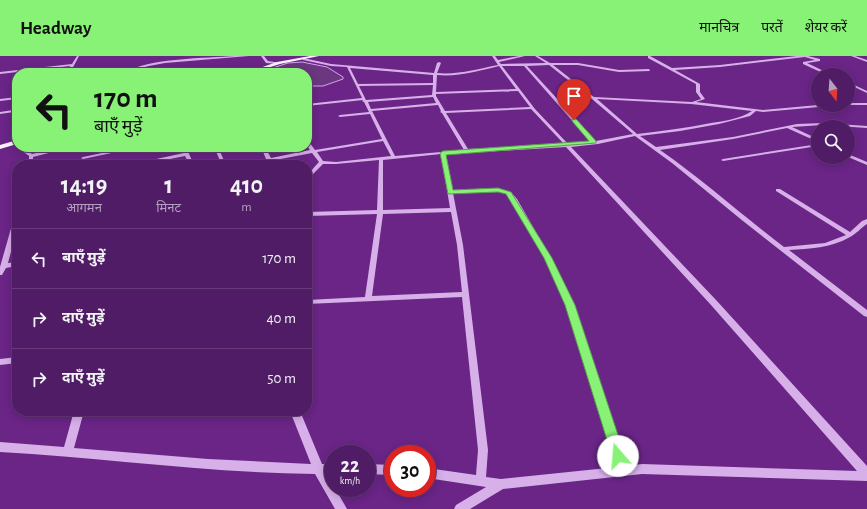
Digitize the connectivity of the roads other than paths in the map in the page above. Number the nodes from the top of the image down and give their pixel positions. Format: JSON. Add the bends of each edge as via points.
{"nodes":[{"id":1,"x":78,"y":56,"type":"edge"},
{"id":2,"x":188,"y":56,"type":"edge"},
{"id":3,"x":248,"y":56,"type":"edge"},
{"id":4,"x":262,"y":56,"type":"edge"},
{"id":5,"x":317,"y":56,"type":"edge"},
{"id":6,"x":493,"y":56,"type":"edge"},
{"id":7,"x":524,"y":56,"type":"edge"},
{"id":8,"x":536,"y":56,"type":"edge"},
{"id":9,"x":852,"y":56,"type":"edge"},
{"id":10,"x":649,"y":57,"type":"dead end"},
{"id":11,"x":304,"y":59,"type":"junction"},
{"id":12,"x":183,"y":60,"type":"junction"},
{"id":13,"x":867,"y":61,"type":"edge"},
{"id":14,"x":40,"y":62,"type":"dead end"},
{"id":15,"x":279,"y":63,"type":"junction"},
{"id":16,"x":439,"y":63,"type":"dead end"},
{"id":17,"x":498,"y":63,"type":"junction"},
{"id":18,"x":524,"y":64,"type":"junction"},
{"id":19,"x":548,"y":64,"type":"junction"},
{"id":20,"x":72,"y":65,"type":"junction"},
{"id":21,"x":348,"y":67,"type":"junction"},
{"id":22,"x":36,"y":68,"type":"edge"},
{"id":23,"x":44,"y":68,"type":"edge"},
{"id":24,"x":70,"y":68,"type":"edge"},
{"id":25,"x":137,"y":68,"type":"edge"},
{"id":26,"x":263,"y":68,"type":"edge"},
{"id":27,"x":815,"y":68,"type":"edge"},
{"id":28,"x":671,"y":69,"type":"junction"},
{"id":29,"x":650,"y":70,"type":"dead end"},
{"id":30,"x":12,"y":72,"type":"edge"},
{"id":31,"x":0,"y":73,"type":"edge"},
{"id":32,"x":434,"y":74,"type":"junction"},
{"id":33,"x":434,"y":84,"type":"junction"},
{"id":34,"x":356,"y":85,"type":"junction"},
{"id":35,"x":855,"y":86,"type":"edge"},
{"id":36,"x":519,"y":90,"type":"junction"},
{"id":37,"x":867,"y":92,"type":"edge"},
{"id":38,"x":434,"y":95,"type":"junction"},
{"id":39,"x":12,"y":98,"type":"edge"},
{"id":40,"x":593,"y":98,"type":"junction"},
{"id":41,"x":0,"y":100,"type":"edge"},
{"id":42,"x":364,"y":100,"type":"junction"},
{"id":43,"x":691,"y":103,"type":"junction"},
{"id":44,"x":438,"y":104,"type":"junction"},
{"id":45,"x":855,"y":104,"type":"edge"},
{"id":46,"x":867,"y":104,"type":"edge"},
{"id":47,"x":312,"y":105,"type":"edge"},
{"id":48,"x":811,"y":106,"type":"edge"},
{"id":49,"x":532,"y":108,"type":"junction"},
{"id":50,"x":756,"y":110,"type":"junction"},
{"id":51,"x":12,"y":111,"type":"edge"},
{"id":52,"x":370,"y":111,"type":"junction"},
{"id":53,"x":442,"y":112,"type":"junction"},
{"id":54,"x":0,"y":113,"type":"edge"},
{"id":55,"x":340,"y":116,"type":"dead end"},
{"id":56,"x":788,"y":127,"type":"junction"},
{"id":57,"x":867,"y":127,"type":"edge"},
{"id":58,"x":636,"y":135,"type":"junction"},
{"id":59,"x":811,"y":138,"type":"edge"},
{"id":60,"x":384,"y":140,"type":"junction"},
{"id":61,"x":594,"y":142,"type":"junction"},
{"id":62,"x":12,"y":145,"type":"edge"},
{"id":63,"x":567,"y":145,"type":"junction"},
{"id":64,"x":811,"y":146,"type":"edge"},
{"id":65,"x":0,"y":147,"type":"edge"},
{"id":66,"x":312,"y":149,"type":"edge"},
{"id":67,"x":655,"y":149,"type":"junction"},
{"id":68,"x":314,"y":151,"type":"junction"},
{"id":69,"x":467,"y":151,"type":"junction"},
{"id":70,"x":26,"y":152,"type":"edge"},
{"id":71,"x":48,"y":152,"type":"edge"},
{"id":72,"x":113,"y":152,"type":"edge"},
{"id":73,"x":265,"y":152,"type":"edge"},
{"id":74,"x":309,"y":152,"type":"edge"},
{"id":75,"x":443,"y":153,"type":"junction"},
{"id":76,"x":187,"y":154,"type":"joint"},
{"id":77,"x":31,"y":156,"type":"junction"},
{"id":78,"x":83,"y":158,"type":"dead end"},
{"id":79,"x":394,"y":158,"type":"junction"},
{"id":80,"x":855,"y":158,"type":"edge"},
{"id":81,"x":381,"y":159,"type":"junction"},
{"id":82,"x":31,"y":160,"type":"edge"},
{"id":83,"x":158,"y":160,"type":"edge"},
{"id":84,"x":190,"y":160,"type":"edge"},
{"id":85,"x":269,"y":160,"type":"joint"},
{"id":86,"x":723,"y":160,"type":"dead end"},
{"id":87,"x":322,"y":162,"type":"junction"},
{"id":88,"x":867,"y":164,"type":"edge"},
{"id":89,"x":312,"y":173,"type":"edge"},
{"id":90,"x":778,"y":190,"type":"dead end"},
{"id":91,"x":450,"y":192,"type":"junction"},
{"id":92,"x":454,"y":210,"type":"junction"},
{"id":93,"x":380,"y":212,"type":"junction"},
{"id":94,"x":312,"y":214,"type":"edge"},
{"id":95,"x":867,"y":221,"type":"edge"},
{"id":96,"x":850,"y":235,"type":"junction"},
{"id":97,"x":12,"y":241,"type":"edge"},
{"id":98,"x":784,"y":249,"type":"junction"},
{"id":99,"x":12,"y":265,"type":"edge"},
{"id":100,"x":4,"y":266,"type":"junction"},
{"id":101,"x":0,"y":273,"type":"edge"},
{"id":102,"x":466,"y":294,"type":"junction"},
{"id":103,"x":368,"y":299,"type":"junction"},
{"id":104,"x":312,"y":302,"type":"edge"},
{"id":105,"x":867,"y":314,"type":"edge"},
{"id":106,"x":12,"y":361,"type":"edge"},
{"id":107,"x":0,"y":362,"type":"edge"},
{"id":108,"x":78,"y":416,"type":"edge"},
{"id":109,"x":297,"y":416,"type":"edge"},
{"id":110,"x":0,"y":447,"type":"edge"},
{"id":111,"x":68,"y":451,"type":"junction"},
{"id":112,"x":319,"y":470,"type":"junction"},
{"id":113,"x":324,"y":470,"type":"edge"},
{"id":114,"x":623,"y":471,"type":"junction"},
{"id":115,"x":436,"y":473,"type":"edge"},
{"id":116,"x":867,"y":475,"type":"edge"},
{"id":117,"x":481,"y":480,"type":"junction"},
{"id":118,"x":501,"y":484,"type":"junction"},
{"id":119,"x":341,"y":509,"type":"edge"},
{"id":120,"x":460,"y":509,"type":"edge"}],
"edges":[{"from":1,"to":20,"type":"street"},
{"from":2,"to":12,"type":"street"},
{"from":3,"to":12,"type":"street"},
{"from":4,"to":15,"type":"street","via":[[267,62]]},
{"from":5,"to":11,"type":"main road"},
{"from":6,"to":17,"type":"street"},
{"from":7,"to":17,"type":"street"},
{"from":8,"to":19,"type":"street"},
{"from":9,"to":13,"type":"street"},
{"from":10,"to":28,"type":"street"},
{"from":11,"to":15,"type":"main road"},
{"from":11,"to":21,"type":"street"},
{"from":12,"to":25,"type":"street"},
{"from":14,"to":22,"type":"street"},
{"from":15,"to":26,"type":"main road"},
{"from":16,"to":32,"type":"street"},
{"from":17,"to":18,"type":"street"},
{"from":17,"to":32,"type":"street","via":[[453,75]]},
{"from":17,"to":36,"type":"street"},
{"from":18,"to":19,"type":"street"},
{"from":18,"to":61,"type":"street"},
{"from":19,"to":29,"type":"street","via":[[584,64],[619,71]]},
{"from":19,"to":40,"type":"street"},
{"from":20,"to":23,"type":"street"},
{"from":20,"to":24,"type":"street"},
{"from":21,"to":32,"type":"street"},
{"from":21,"to":34,"type":"street"},
{"from":27,"to":28,"type":"street","via":[[804,63],[818,60],[805,56]]},
{"from":28,"to":43,"type":"street","via":[[698,84],[698,92],[703,99]]},
{"from":30,"to":31,"type":"street"},
{"from":32,"to":33,"type":"street"},
{"from":33,"to":34,"type":"street"},
{"from":33,"to":38,"type":"street"},
{"from":34,"to":42,"type":"street"},
{"from":35,"to":37,"type":"street"},
{"from":36,"to":38,"type":"street"},
{"from":36,"to":49,"type":"street"},
{"from":38,"to":42,"type":"street"},
{"from":38,"to":44,"type":"street"},
{"from":39,"to":41,"type":"street"},
{"from":40,"to":43,"type":"street"},
{"from":40,"to":58,"type":"street"},
{"from":42,"to":47,"type":"street"},
{"from":42,"to":52,"type":"street"},
{"from":43,"to":50,"type":"street"},
{"from":44,"to":52,"type":"street"},
{"from":44,"to":53,"type":"street"},
{"from":45,"to":46,"type":"street"},
{"from":48,"to":50,"type":"street"},
{"from":49,"to":53,"type":"street"},
{"from":49,"to":63,"type":"street"},
{"from":50,"to":58,"type":"street","via":[[753,114],[707,125]]},
{"from":51,"to":54,"type":"street"},
{"from":52,"to":55,"type":"street"},
{"from":52,"to":60,"type":"street"},
{"from":53,"to":69,"type":"street"},
{"from":56,"to":57,"type":"street","via":[[823,124]]},
{"from":56,"to":59,"type":"street"},
{"from":56,"to":67,"type":"street"},
{"from":58,"to":61,"type":"street"},
{"from":58,"to":67,"type":"street"},
{"from":60,"to":68,"type":"street"},
{"from":60,"to":79,"type":"street"},
{"from":61,"to":63,"type":"street"},
{"from":62,"to":65,"type":"main road"},
{"from":63,"to":69,"type":"street"},
{"from":63,"to":116,"type":"street","via":[[714,303]]},
{"from":64,"to":86,"type":"street"},
{"from":66,"to":68,"type":"street"},
{"from":67,"to":98,"type":"street"},
{"from":68,"to":87,"type":"street"},
{"from":69,"to":75,"type":"street"},
{"from":70,"to":77,"type":"street"},
{"from":71,"to":77,"type":"street"},
{"from":72,"to":78,"type":"street"},
{"from":73,"to":85,"type":"street"},
{"from":74,"to":85,"type":"street"},
{"from":75,"to":79,"type":"street"},
{"from":75,"to":91,"type":"street"},
{"from":76,"to":83,"type":"street"},
{"from":76,"to":84,"type":"street"},
{"from":77,"to":82,"type":"street"},
{"from":79,"to":81,"type":"street"},
{"from":80,"to":88,"type":"street"},
{"from":81,"to":87,"type":"street","via":[[336,164]]},
{"from":81,"to":93,"type":"street"},
{"from":87,"to":89,"type":"street"},
{"from":90,"to":96,"type":"street"},
{"from":91,"to":92,"type":"street"},
{"from":91,"to":114,"type":"street","via":[[498,190],[505,191],[514,199],[548,258],[570,305]]},
{"from":92,"to":93,"type":"street"},
{"from":92,"to":102,"type":"street"},
{"from":93,"to":94,"type":"street"},
{"from":93,"to":103,"type":"street"},
{"from":95,"to":96,"type":"street"},
{"from":96,"to":98,"type":"street","via":[[828,244]]},
{"from":97,"to":100,"type":"street"},
{"from":98,"to":105,"type":"street"},
{"from":99,"to":100,"type":"street"},
{"from":100,"to":101,"type":"street"},
{"from":102,"to":103,"type":"street"},
{"from":102,"to":117,"type":"street","via":[[484,450]]},
{"from":103,"to":104,"type":"street"},
{"from":106,"to":107,"type":"street"},
{"from":108,"to":111,"type":"street"},
{"from":109,"to":112,"type":"street"},
{"from":110,"to":111,"type":"street"},
{"from":111,"to":112,"type":"street","via":[[180,463]]},
{"from":112,"to":113,"type":"street"},
{"from":112,"to":119,"type":"street"},
{"from":114,"to":116,"type":"street","via":[[642,468]]},
{"from":114,"to":118,"type":"street"},
{"from":115,"to":117,"type":"street"},
{"from":117,"to":118,"type":"street"},
{"from":118,"to":120,"type":"street"}]}
